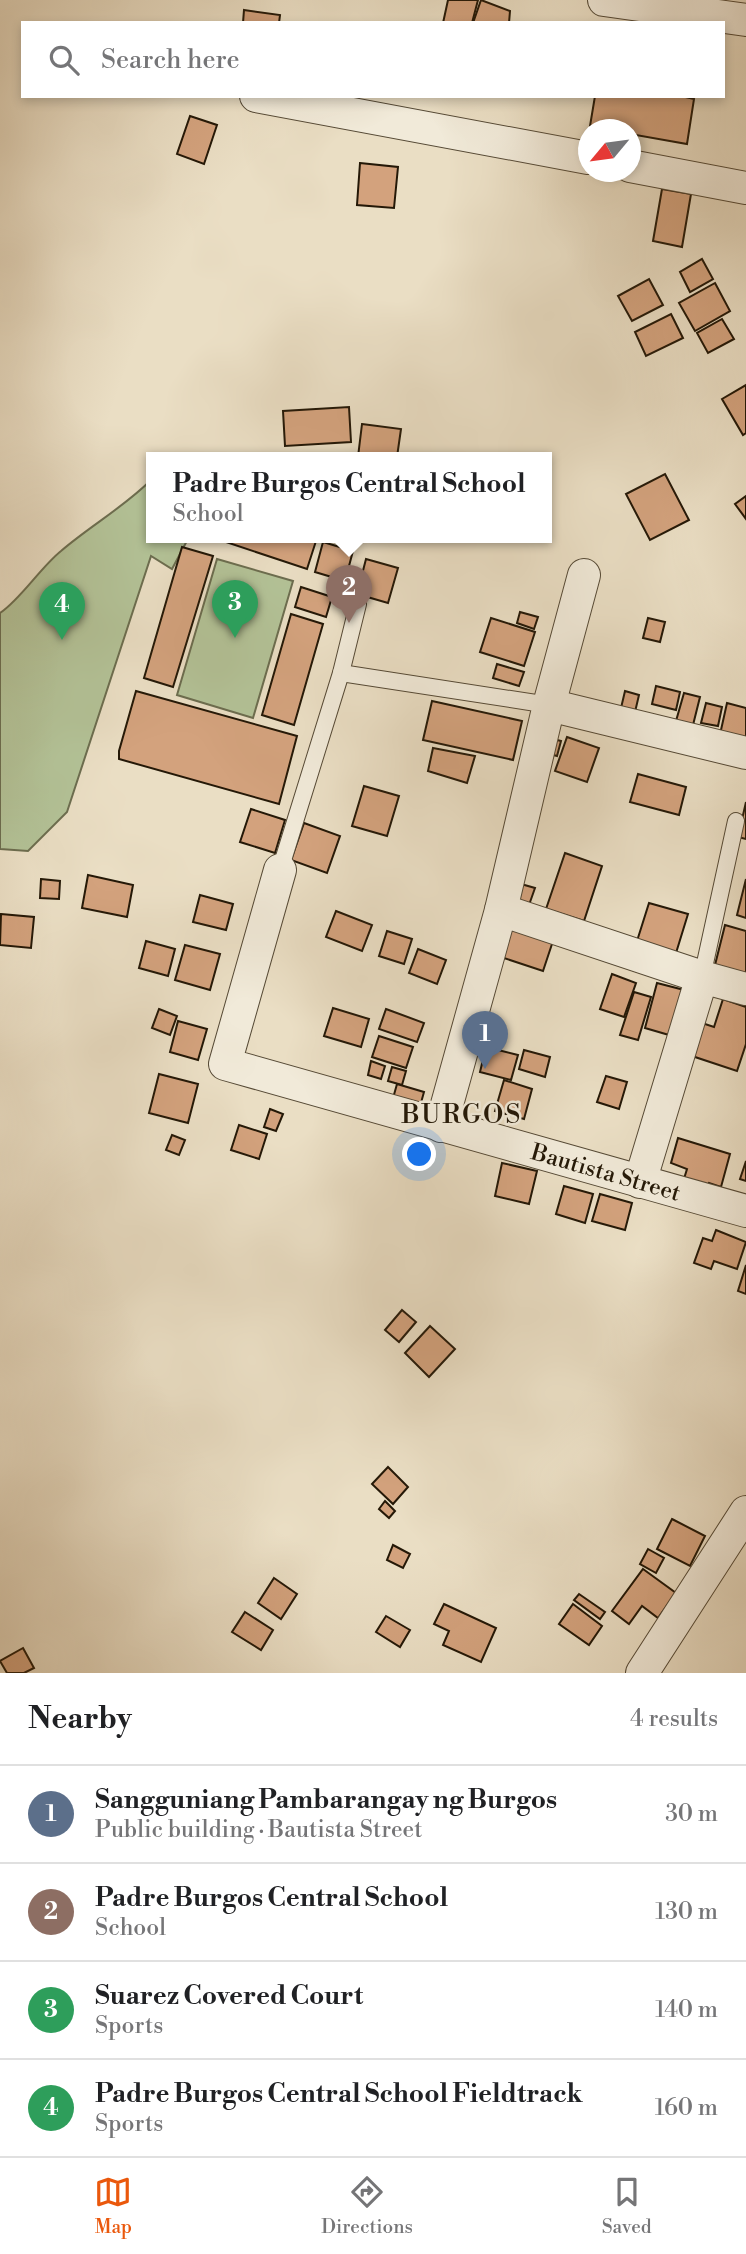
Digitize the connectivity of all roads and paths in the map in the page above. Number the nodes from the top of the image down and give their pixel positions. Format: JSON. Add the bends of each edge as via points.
{"nodes":[{"id":1,"x":604,"y":0,"type":"edge"},
{"id":2,"x":746,"y":20,"type":"edge"},
{"id":3,"x":267,"y":98,"type":"edge"},
{"id":4,"x":578,"y":156,"type":"edge"},
{"id":5,"x":641,"y":168,"type":"edge"},
{"id":6,"x":746,"y":188,"type":"edge"},
{"id":7,"x":584,"y":575,"type":"dead end"},
{"id":8,"x":358,"y":604,"type":"dead end"},
{"id":9,"x":341,"y":673,"type":"junction"},
{"id":10,"x":549,"y":705,"type":"junction"},
{"id":11,"x":746,"y":753,"type":"edge"},
{"id":12,"x":736,"y":821,"type":"dead end"},
{"id":13,"x":280,"y":870,"type":"joint"},
{"id":14,"x":501,"y":910,"type":"junction"},
{"id":15,"x":702,"y":977,"type":"junction"},
{"id":16,"x":746,"y":989,"type":"edge"},
{"id":17,"x":441,"y":1126,"type":"junction"},
{"id":18,"x":640,"y":1182,"type":"junction"},
{"id":19,"x":746,"y":1211,"type":"edge"},
{"id":20,"x":746,"y":1512,"type":"edge"},
{"id":21,"x":642,"y":1673,"type":"edge"}],
"edges":[{"from":1,"to":2,"type":"street"},
{"from":3,"to":4,"type":"street"},
{"from":5,"to":6,"type":"street"},
{"from":7,"to":10,"type":"street"},
{"from":8,"to":9,"type":"lane"},
{"from":9,"to":10,"type":"lane"},
{"from":9,"to":13,"type":"lane"},
{"from":10,"to":11,"type":"street"},
{"from":10,"to":14,"type":"street"},
{"from":12,"to":15,"type":"lane"},
{"from":13,"to":17,"type":"street","name":"Bautista Street","via":[[225,1064]]},
{"from":14,"to":15,"type":"street"},
{"from":14,"to":17,"type":"street"},
{"from":15,"to":16,"type":"street"},
{"from":15,"to":18,"type":"street"},
{"from":17,"to":18,"type":"street","name":"Bautista Street"},
{"from":18,"to":19,"type":"street","name":"Bautista Street"},
{"from":20,"to":21,"type":"street"}]}
